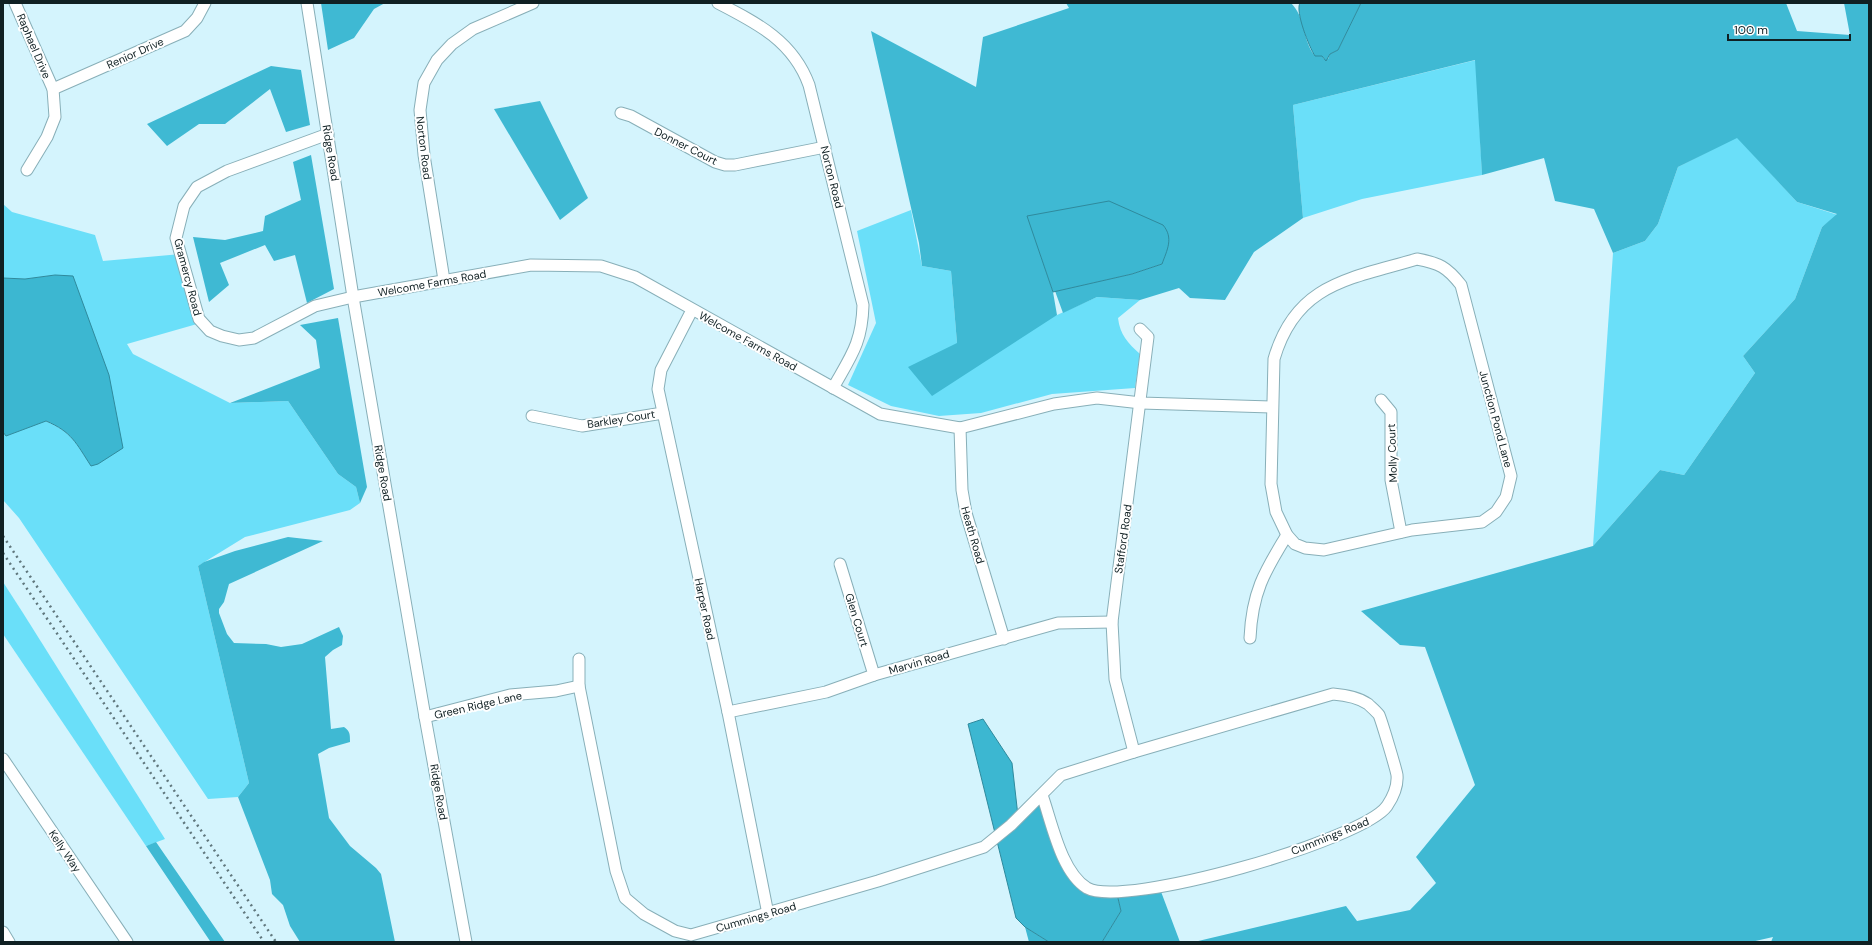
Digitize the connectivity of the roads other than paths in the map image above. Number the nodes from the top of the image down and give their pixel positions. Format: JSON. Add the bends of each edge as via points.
{"nodes":[{"id":1,"x":15,"y":3,"type":"edge"},
{"id":2,"x":206,"y":3,"type":"edge"},
{"id":3,"x":307,"y":3,"type":"edge"},
{"id":4,"x":533,"y":3,"type":"edge"},
{"id":5,"x":724,"y":4,"type":"edge"},
{"id":6,"x":53,"y":89,"type":"junction"},
{"id":7,"x":621,"y":113,"type":"dead end"},
{"id":8,"x":328,"y":134,"type":"junction"},
{"id":9,"x":825,"y":147,"type":"junction"},
{"id":10,"x":27,"y":170,"type":"dead end"},
{"id":11,"x":444,"y":280,"type":"junction"},
{"id":12,"x":353,"y":297,"type":"junction"},
{"id":13,"x":692,"y":310,"type":"junction"},
{"id":14,"x":1140,"y":329,"type":"dead end"},
{"id":15,"x":833,"y":388,"type":"junction"},
{"id":16,"x":1381,"y":400,"type":"dead end"},
{"id":17,"x":1141,"y":403,"type":"junction"},
{"id":18,"x":1271,"y":407,"type":"junction"},
{"id":19,"x":662,"y":413,"type":"junction"},
{"id":20,"x":532,"y":416,"type":"dead end"},
{"id":21,"x":960,"y":428,"type":"junction"},
{"id":22,"x":1401,"y":532,"type":"junction"},
{"id":23,"x":1287,"y":535,"type":"junction"},
{"id":24,"x":840,"y":564,"type":"dead end"},
{"id":25,"x":1112,"y":622,"type":"junction"},
{"id":26,"x":1250,"y":638,"type":"dead end"},
{"id":27,"x":1004,"y":639,"type":"junction"},
{"id":28,"x":579,"y":659,"type":"dead end"},
{"id":29,"x":874,"y":675,"type":"junction"},
{"id":30,"x":579,"y":686,"type":"junction"},
{"id":31,"x":728,"y":712,"type":"junction"},
{"id":32,"x":425,"y":717,"type":"junction"},
{"id":33,"x":1134,"y":752,"type":"junction"},
{"id":34,"x":3,"y":759,"type":"edge"},
{"id":35,"x":1042,"y":795,"type":"junction"},
{"id":36,"x":768,"y":914,"type":"junction"},
{"id":37,"x":3,"y":932,"type":"edge"},
{"id":38,"x":9,"y":942,"type":"edge"},
{"id":39,"x":127,"y":942,"type":"edge"},
{"id":40,"x":466,"y":942,"type":"edge"}],
"edges":[{"from":1,"to":6,"type":"street","name":"Raphael Drive"},
{"from":2,"to":6,"type":"street","name":"Renior Drive","via":[[185,31]]},
{"from":3,"to":8,"type":"street","name":"Ridge Road"},
{"from":4,"to":11,"type":"street","name":"Norton Road","via":[[473,29],[452,44],[437,60],[424,83],[420,110],[423,148]]},
{"from":5,"to":9,"type":"street","name":"Norton Road","via":[[776,36],[796,58],[809,85]]},
{"from":6,"to":10,"type":"street","name":"Raphael Drive","via":[[55,117],[47,137]]},
{"from":7,"to":9,"type":"street","name":"Donner Court","via":[[715,162],[726,165]]},
{"from":8,"to":12,"type":"street","name":"Ridge Road"},
{"from":8,"to":12,"type":"street","name":"Gramercy Road","via":[[227,171],[197,187],[184,206],[176,238],[199,319],[210,331],[222,336],[239,340],[254,338],[315,306]]},
{"from":9,"to":15,"type":"street","name":"Norton Road","via":[[863,305],[862,327],[857,346]]},
{"from":11,"to":12,"type":"street","name":"Welcome Farms Road"},
{"from":11,"to":13,"type":"street","name":"Welcome Farms Road","via":[[531,265],[601,266],[635,277]]},
{"from":12,"to":32,"type":"street","name":"Ridge Road"},
{"from":13,"to":15,"type":"street","name":"Welcome Farms Road"},
{"from":13,"to":19,"type":"street","name":"Harper Road","via":[[661,370],[658,389]]},
{"from":14,"to":17,"type":"street","name":"Stafford Road","via":[[1148,338]]},
{"from":15,"to":21,"type":"street","name":"Welcome Farms Road","via":[[880,414]]},
{"from":16,"to":22,"type":"street","name":"Molly Court","via":[[1391,412],[1391,480]]},
{"from":17,"to":18,"type":"street"},
{"from":17,"to":21,"type":"street","name":"Welcome Farms Road","via":[[1096,398],[1054,404]]},
{"from":17,"to":25,"type":"street","name":"Stafford Road"},
{"from":18,"to":22,"type":"street","name":"Junction Pond Lane","via":[[1274,359],[1279,341],[1303,305],[1320,291],[1337,283],[1417,258],[1438,263],[1451,272],[1461,285],[1511,476],[1503,502],[1496,512],[1482,522]]},
{"from":18,"to":23,"type":"street","name":"Junction Pond Lane","via":[[1271,484],[1276,512]]},
{"from":19,"to":20,"type":"street","name":"Barkley Court","via":[[582,426]]},
{"from":19,"to":31,"type":"street","name":"Harper Road"},
{"from":21,"to":27,"type":"street","name":"Heath Road","via":[[962,490],[966,513]]},
{"from":22,"to":23,"type":"street","name":"Junction Pond Lane","via":[[1324,550],[1295,544]]},
{"from":23,"to":26,"type":"street","via":[[1266,568],[1255,596]]},
{"from":24,"to":29,"type":"street","name":"Glen Court"},
{"from":25,"to":27,"type":"street","name":"Marvin Road","via":[[1058,623]]},
{"from":25,"to":33,"type":"street","name":"Stafford Road","via":[[1115,679]]},
{"from":27,"to":29,"type":"street","name":"Marvin Road"},
{"from":28,"to":30,"type":"street","name":"Cummings Road"},
{"from":29,"to":31,"type":"street","name":"Marvin Road","via":[[826,692]]},
{"from":30,"to":32,"type":"street","name":"Green Ridge Lane","via":[[510,695]]},
{"from":30,"to":36,"type":"street","name":"Cummings Road","via":[[616,871],[625,898],[656,921],[675,931],[691,935]]},
{"from":31,"to":36,"type":"street","name":"Harper Road"},
{"from":32,"to":40,"type":"street","name":"Ridge Road"},
{"from":33,"to":35,"type":"street","name":"Cummings Road","via":[[1061,775]]},
{"from":33,"to":35,"type":"street","name":"Cummings Road","via":[[1333,694],[1349,696],[1367,703],[1379,715],[1397,775],[1395,791],[1386,807],[1372,820],[1316,843],[1246,867],[1179,884],[1106,893],[1088,888],[1075,878],[1066,865]]},
{"from":34,"to":39,"type":"street","name":"Kelly Way"},
{"from":35,"to":36,"type":"street","name":"Cummings Road","via":[[984,847]]},
{"from":37,"to":38,"type":"street"}]}
